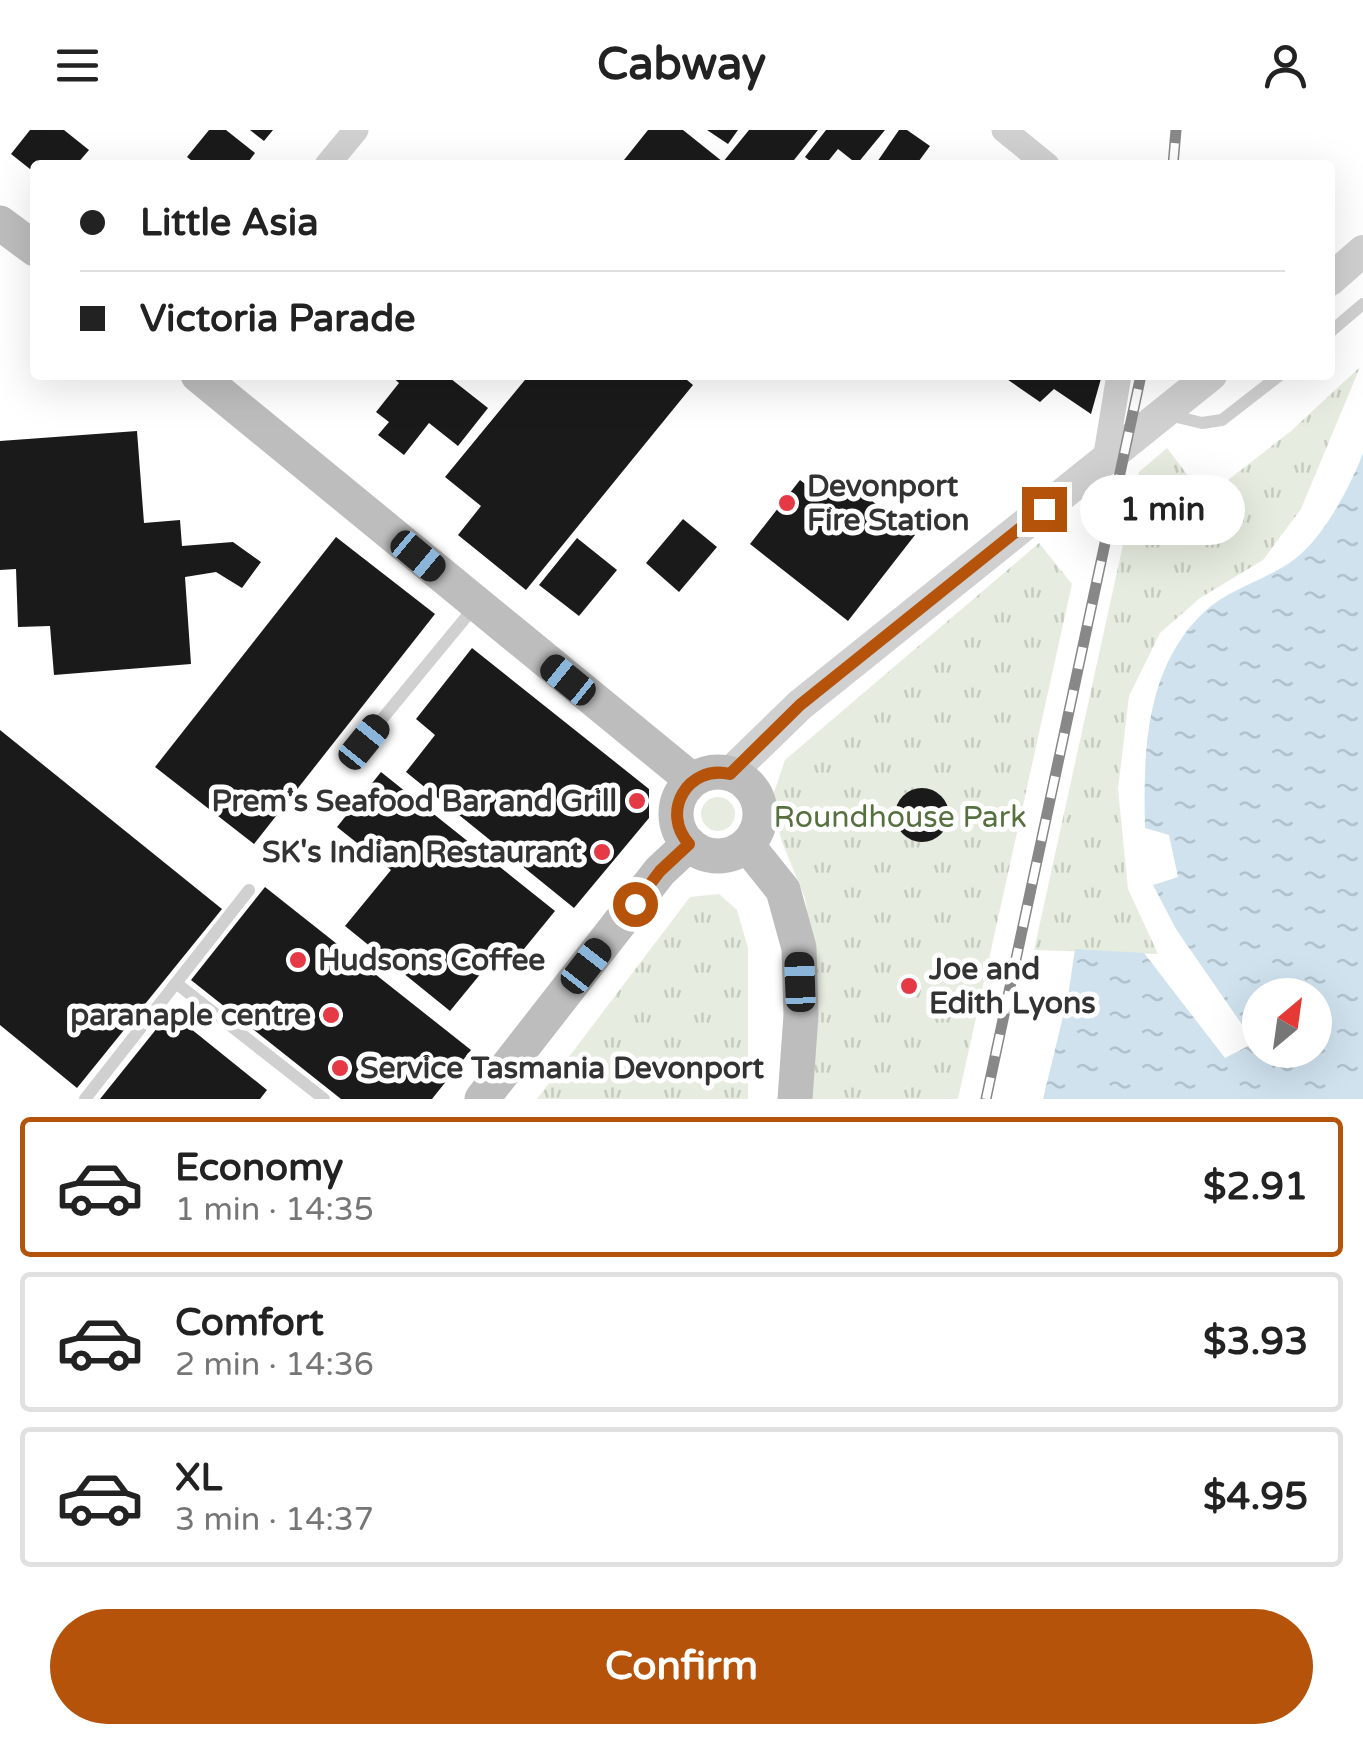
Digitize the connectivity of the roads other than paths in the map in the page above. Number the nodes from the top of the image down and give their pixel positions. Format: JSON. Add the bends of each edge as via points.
{"nodes":[{"id":1,"x":356,"y":130,"type":"edge"},
{"id":2,"x":1004,"y":130,"type":"edge"},
{"id":3,"x":331,"y":160,"type":"edge"},
{"id":4,"x":1040,"y":160,"type":"edge"},
{"id":5,"x":0,"y":222,"type":"edge"},
{"id":6,"x":30,"y":246,"type":"edge"},
{"id":7,"x":1363,"y":252,"type":"edge"},
{"id":8,"x":1335,"y":276,"type":"edge"},
{"id":9,"x":1363,"y":304,"type":"edge"},
{"id":10,"x":1335,"y":328,"type":"edge"},
{"id":11,"x":204,"y":380,"type":"edge"},
{"id":12,"x":1119,"y":380,"type":"edge"},
{"id":13,"x":1205,"y":380,"type":"edge"},
{"id":14,"x":1274,"y":380,"type":"edge"},
{"id":15,"x":1162,"y":413,"type":"junction"},
{"id":16,"x":1104,"y":460,"type":"junction"},
{"id":17,"x":476,"y":605,"type":"junction"},
{"id":18,"x":364,"y":742,"type":"dead end"},
{"id":19,"x":730,"y":774,"type":"junction"},
{"id":20,"x":692,"y":780,"type":"junction"},
{"id":21,"x":689,"y":844,"type":"junction"},
{"id":22,"x":747,"y":844,"type":"junction"},
{"id":23,"x":249,"y":890,"type":"dead end"},
{"id":24,"x":176,"y":983,"type":"junction"},
{"id":25,"x":86,"y":1099,"type":"edge"},
{"id":26,"x":324,"y":1099,"type":"edge"},
{"id":27,"x":482,"y":1099,"type":"edge"},
{"id":28,"x":795,"y":1099,"type":"edge"}],
"edges":[{"from":1,"to":3,"type":"street"},
{"from":2,"to":4,"type":"street"},
{"from":5,"to":6,"type":"main road"},
{"from":7,"to":8,"type":"street"},
{"from":9,"to":10,"type":"lane"},
{"from":11,"to":17,"type":"main road"},
{"from":12,"to":16,"type":"street"},
{"from":13,"to":15,"type":"street"},
{"from":14,"to":15,"type":"lane","via":[[1222,420]]},
{"from":15,"to":16,"type":"street"},
{"from":16,"to":19,"type":"street","via":[[800,705]]},
{"from":17,"to":18,"type":"lane"},
{"from":17,"to":20,"type":"main road"},
{"from":19,"to":20,"type":"main road"},
{"from":19,"to":22,"type":"main road","via":[[747,783],[760,808],[760,823]]},
{"from":20,"to":21,"type":"main road","via":[[677,804],[676,820]]},
{"from":21,"to":22,"type":"main road","via":[[716,856]]},
{"from":21,"to":27,"type":"main road","via":[[660,871]]},
{"from":22,"to":28,"type":"main road","via":[[783,890],[799,948]]},
{"from":23,"to":24,"type":"lane"},
{"from":24,"to":25,"type":"lane"},
{"from":24,"to":26,"type":"lane"}]}
